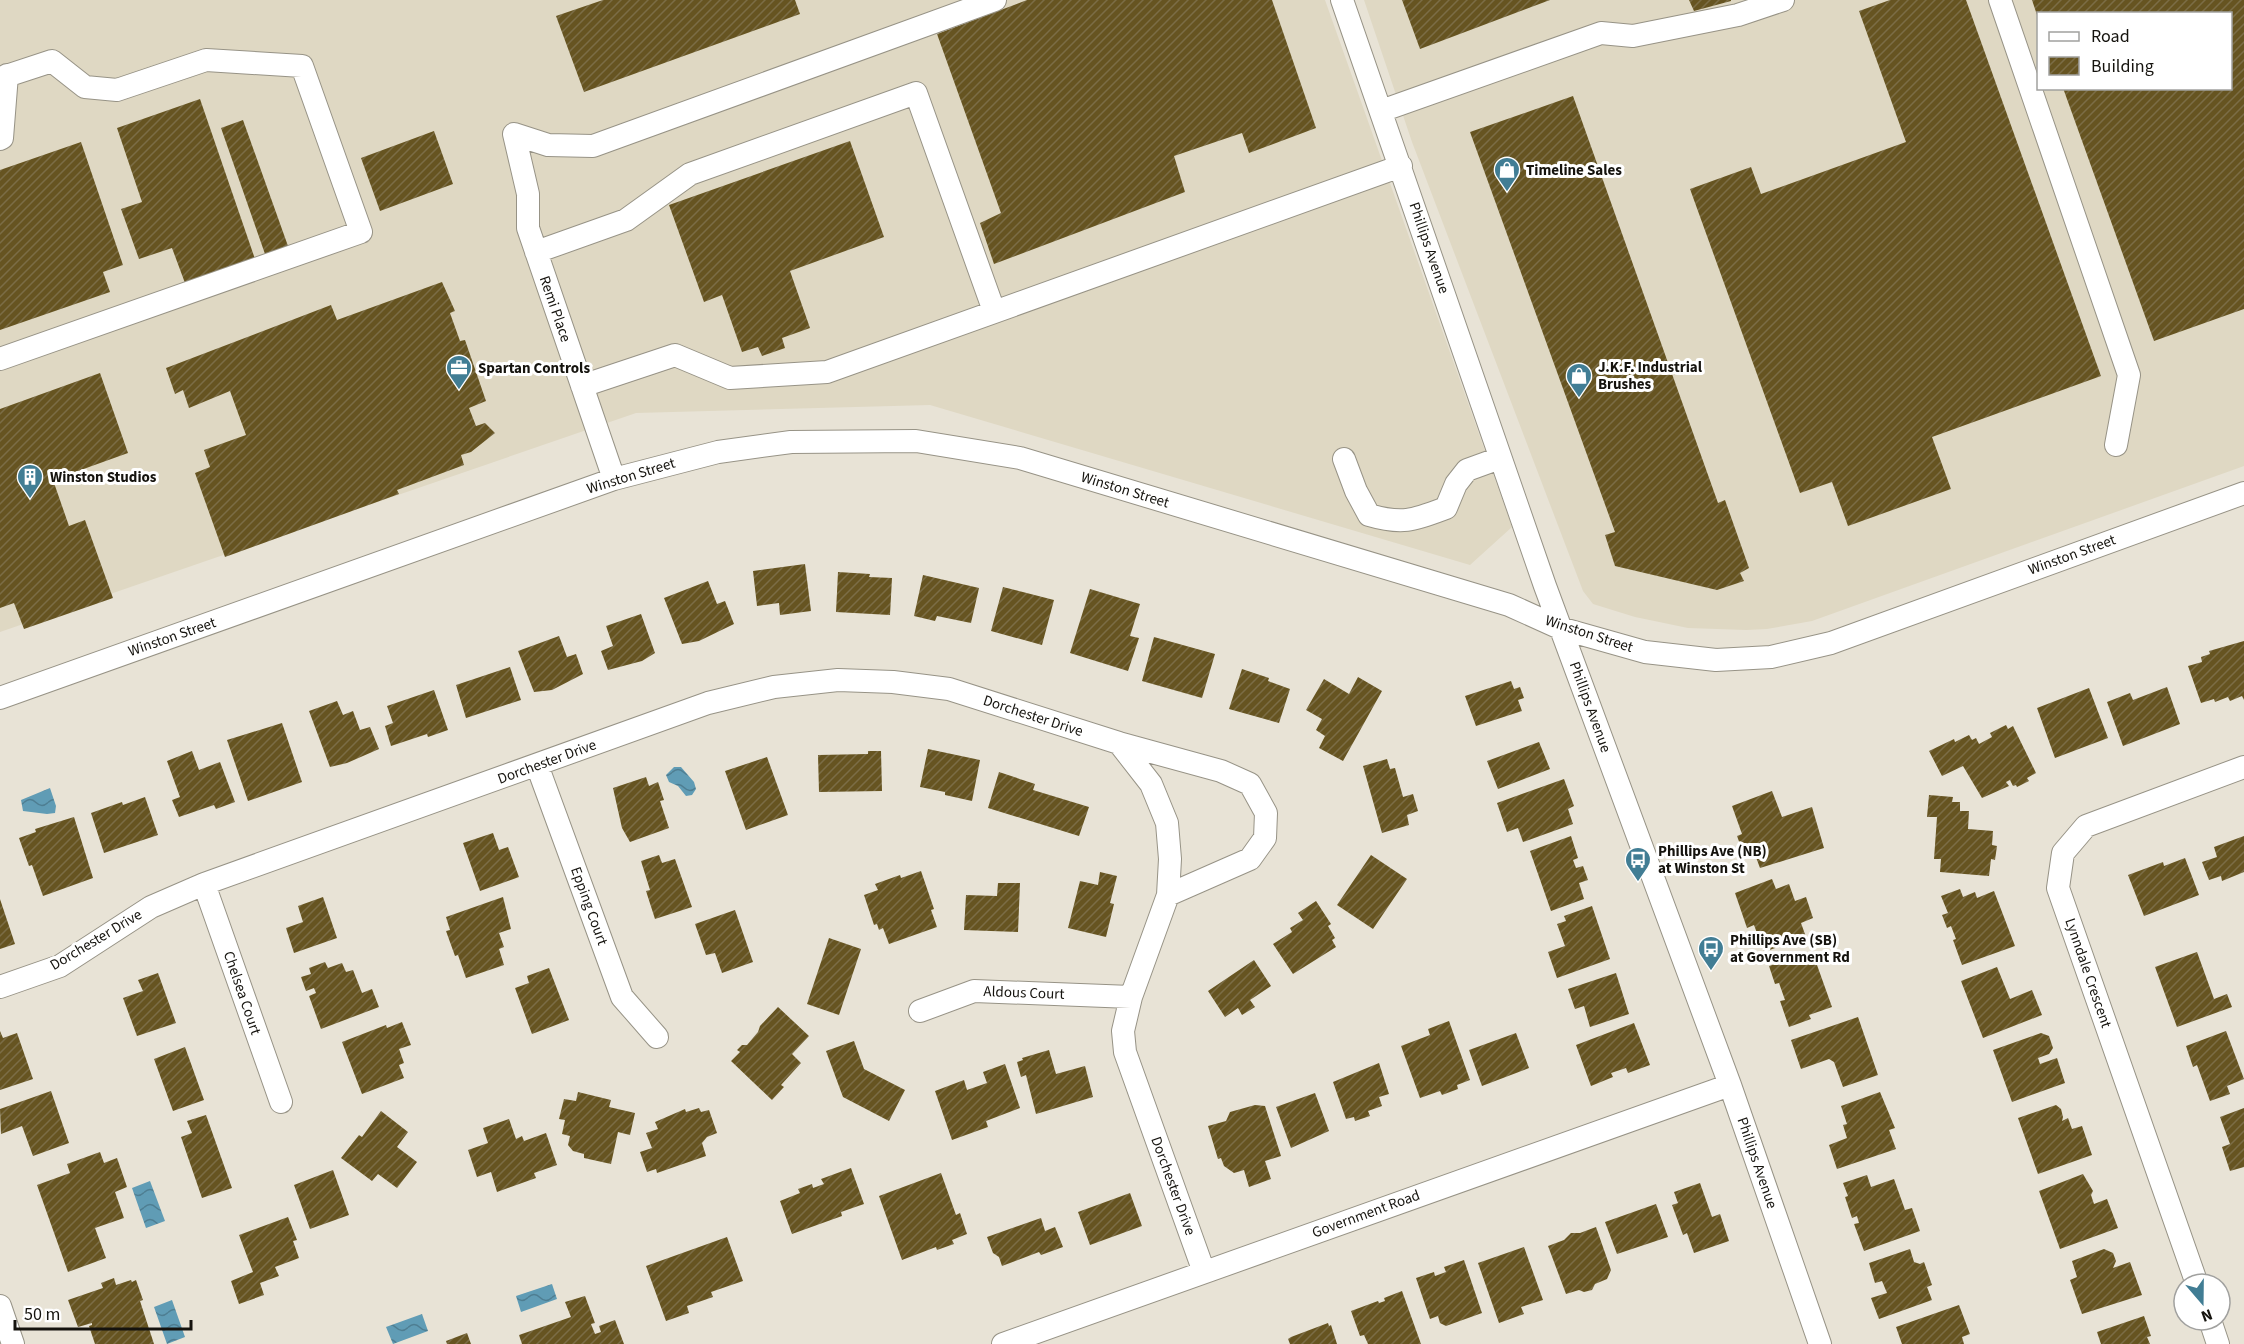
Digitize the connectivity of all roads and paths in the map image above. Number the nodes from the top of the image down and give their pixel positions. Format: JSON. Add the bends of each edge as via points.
{"nodes":[{"id":1,"x":995,"y":0,"type":"edge"},
{"id":2,"x":1342,"y":0,"type":"edge"},
{"id":3,"x":1783,"y":0,"type":"edge"},
{"id":4,"x":2000,"y":0,"type":"edge"},
{"id":5,"x":4,"y":77,"type":"edge"},
{"id":6,"x":1381,"y":111,"type":"junction"},
{"id":7,"x":0,"y":139,"type":"edge"},
{"id":8,"x":1401,"y":166,"type":"junction"},
{"id":9,"x":536,"y":252,"type":"junction"},
{"id":10,"x":994,"y":311,"type":"junction"},
{"id":11,"x":0,"y":359,"type":"edge"},
{"id":12,"x":582,"y":386,"type":"junction"},
{"id":13,"x":2116,"y":445,"type":"dead end"},
{"id":14,"x":1500,"y":458,"type":"junction"},
{"id":15,"x":1344,"y":459,"type":"dead end"},
{"id":16,"x":614,"y":479,"type":"junction"},
{"id":17,"x":2244,"y":493,"type":"edge"},
{"id":18,"x":1560,"y":628,"type":"junction"},
{"id":19,"x":0,"y":698,"type":"edge"},
{"id":20,"x":1119,"y":743,"type":"junction"},
{"id":21,"x":537,"y":765,"type":"junction"},
{"id":22,"x":2244,"y":767,"type":"edge"},
{"id":23,"x":204,"y":884,"type":"junction"},
{"id":24,"x":1168,"y":895,"type":"junction"},
{"id":25,"x":0,"y":987,"type":"edge"},
{"id":26,"x":1131,"y":997,"type":"junction"},
{"id":27,"x":920,"y":1011,"type":"dead end"},
{"id":28,"x":657,"y":1038,"type":"dead end"},
{"id":29,"x":1730,"y":1085,"type":"junction"},
{"id":30,"x":281,"y":1102,"type":"dead end"},
{"id":31,"x":1204,"y":1272,"type":"junction"},
{"id":32,"x":2193,"y":1272,"type":"edge"},
{"id":33,"x":0,"y":1306,"type":"edge"},
{"id":34,"x":14,"y":1344,"type":"edge"},
{"id":35,"x":1003,"y":1344,"type":"edge"},
{"id":36,"x":1820,"y":1344,"type":"edge"}],
"edges":[{"from":1,"to":9,"type":"street","name":"Remi Place","via":[[593,146],[548,145],[514,134],[528,194],[528,228]]},
{"from":2,"to":6,"type":"street","name":"Phillips Avenue"},
{"from":3,"to":6,"type":"street","via":[[1738,15],[1656,32],[1632,36],[1601,33]]},
{"from":4,"to":13,"type":"street","via":[[2129,375]]},
{"from":5,"to":7,"type":"street"},
{"from":5,"to":11,"type":"street","via":[[52,60],[85,87],[117,90],[206,60],[302,66],[361,232]]},
{"from":6,"to":8,"type":"street","name":"Phillips Avenue"},
{"from":8,"to":10,"type":"street"},
{"from":8,"to":14,"type":"street","name":"Phillips Avenue"},
{"from":9,"to":10,"type":"street","via":[[626,220],[690,174],[916,93]]},
{"from":9,"to":12,"type":"street","name":"Remi Place"},
{"from":10,"to":12,"type":"street","via":[[827,372],[730,378],[675,355]]},
{"from":12,"to":16,"type":"street","name":"Remi Place"},
{"from":14,"to":15,"type":"street","via":[[1467,470],[1446,508],[1413,520],[1389,521],[1369,515]]},
{"from":14,"to":18,"type":"street","name":"Phillips Avenue"},
{"from":16,"to":18,"type":"street","name":"Winston Street","via":[[718,452],[791,442],[916,441],[1020,459],[1509,606]]},
{"from":16,"to":19,"type":"street","name":"Winston Street"},
{"from":17,"to":18,"type":"street","name":"Winston Street","via":[[1830,643],[1771,657],[1716,660],[1645,652]]},
{"from":18,"to":29,"type":"street","name":"Phillips Avenue"},
{"from":20,"to":21,"type":"street","name":"Dorchester Drive","via":[[949,689],[838,680],[774,687],[708,703]]},
{"from":20,"to":24,"type":"street","name":"Dorchester Drive","via":[[1151,784],[1167,823]]},
{"from":20,"to":24,"type":"street","name":"Dorchester Drive","via":[[1221,771],[1250,784],[1266,813],[1265,838],[1250,859]]},
{"from":21,"to":23,"type":"street","name":"Dorchester Drive"},
{"from":21,"to":28,"type":"street","name":"Epping Court","via":[[622,997]]},
{"from":22,"to":32,"type":"street","name":"Lynndale Crescent","via":[[2086,826],[2062,853],[2058,888]]},
{"from":23,"to":25,"type":"street","name":"Dorchester Drive","via":[[151,907],[60,966]]},
{"from":23,"to":30,"type":"street","name":"Chelsea Court"},
{"from":24,"to":26,"type":"street","name":"Dorchester Drive"},
{"from":26,"to":27,"type":"street","name":"Aldous Court","via":[[974,991]]},
{"from":26,"to":31,"type":"street","name":"Dorchester Drive","via":[[1122,1031],[1125,1052]]},
{"from":29,"to":31,"type":"street","name":"Government Road"},
{"from":29,"to":36,"type":"street","name":"Phillips Avenue"},
{"from":31,"to":35,"type":"street","name":"Government Road"},
{"from":33,"to":34,"type":"street"}]}
